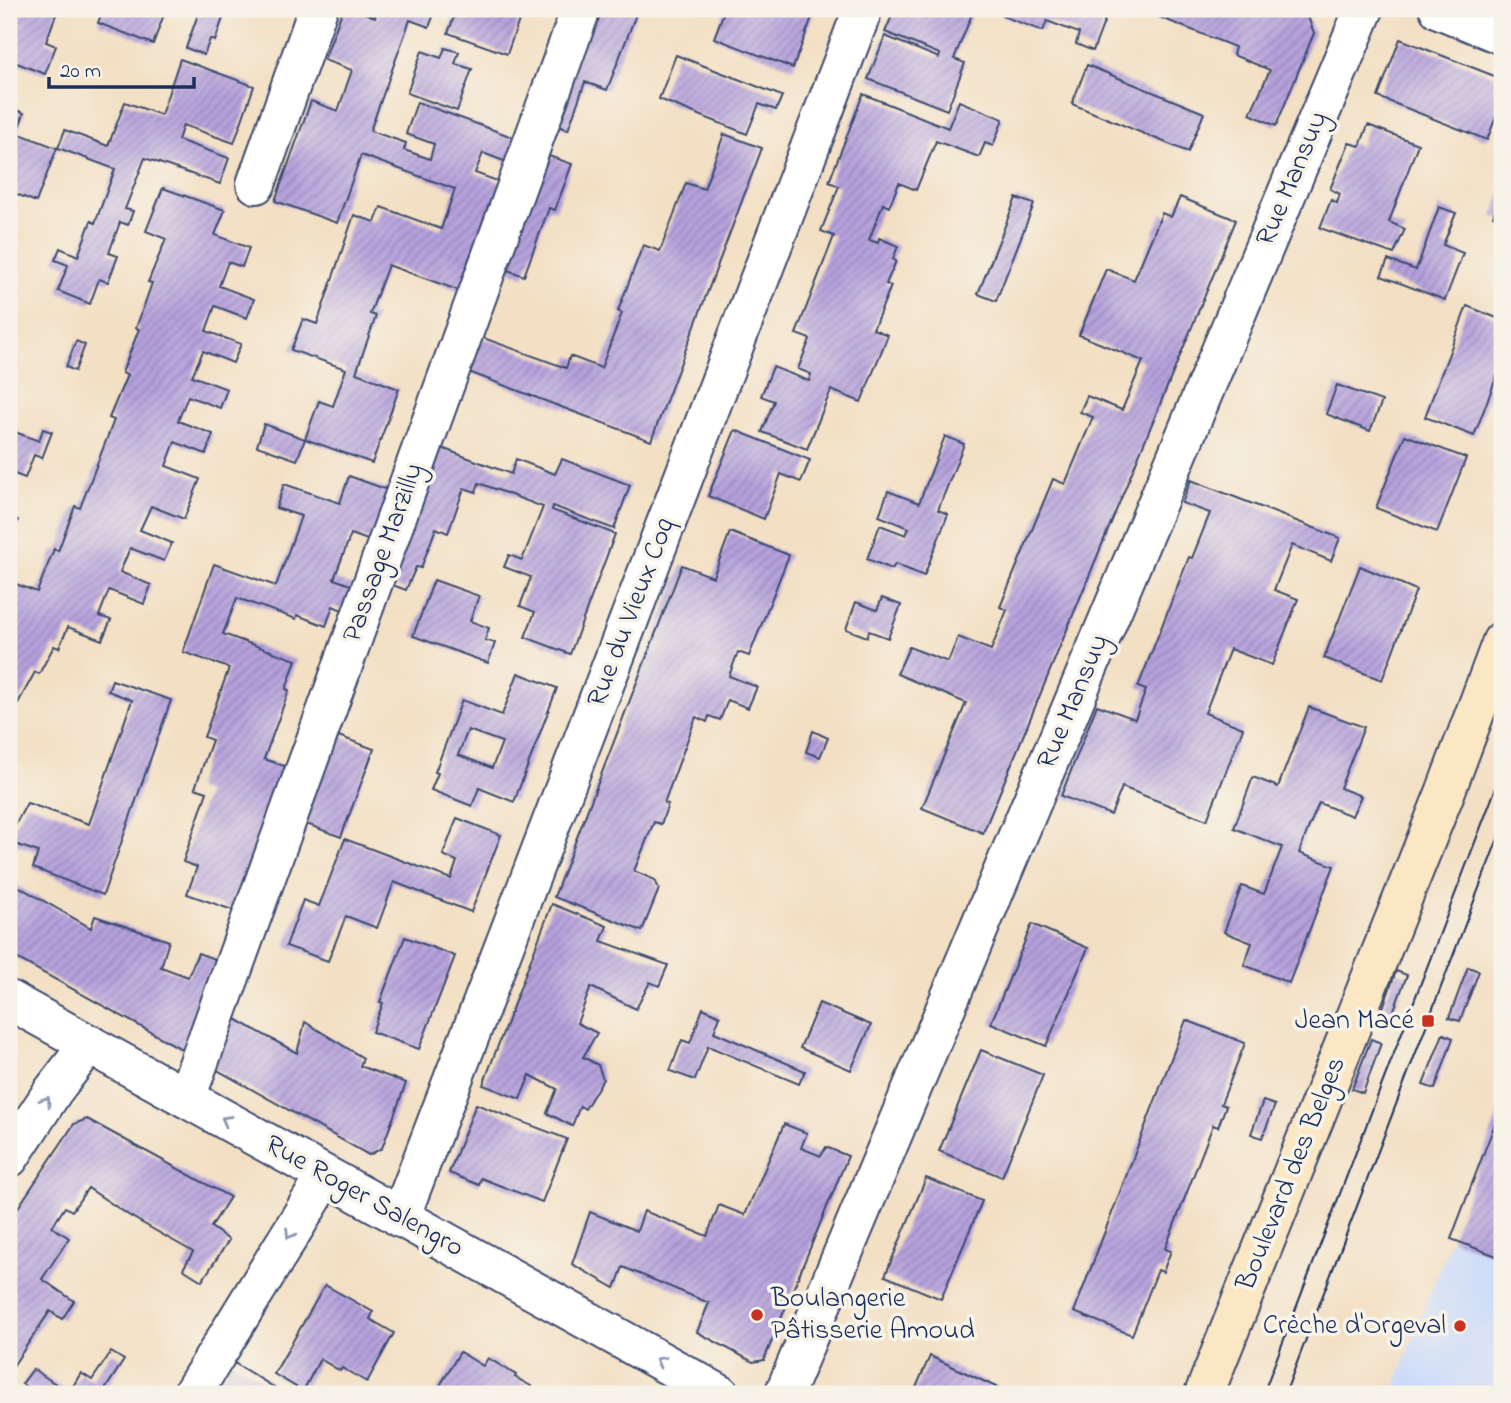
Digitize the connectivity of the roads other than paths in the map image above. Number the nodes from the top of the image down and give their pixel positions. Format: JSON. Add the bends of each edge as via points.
{"nodes":[{"id":1,"x":318,"y":9,"type":"edge"},
{"id":2,"x":581,"y":9,"type":"edge"},
{"id":3,"x":863,"y":9,"type":"edge"},
{"id":4,"x":1364,"y":9,"type":"edge"},
{"id":5,"x":1439,"y":9,"type":"edge"},
{"id":6,"x":1502,"y":35,"type":"edge"},
{"id":7,"x":256,"y":184,"type":"dead end"},
{"id":8,"x":1502,"y":641,"type":"edge"},
{"id":9,"x":9,"y":1000,"type":"edge"},
{"id":10,"x":89,"y":1044,"type":"junction"},
{"id":11,"x":186,"y":1098,"type":"junction"},
{"id":12,"x":9,"y":1158,"type":"edge"},
{"id":13,"x":326,"y":1176,"type":"junction"},
{"id":14,"x":400,"y":1218,"type":"junction"},
{"id":15,"x":192,"y":1394,"type":"edge"},
{"id":16,"x":720,"y":1394,"type":"edge"},
{"id":17,"x":784,"y":1394,"type":"edge"},
{"id":18,"x":1204,"y":1394,"type":"edge"}],
"edges":[{"from":1,"to":7,"type":"street"},
{"from":2,"to":11,"type":"street","name":"Passage Marzilly"},
{"from":3,"to":14,"type":"street","name":"Rue du Vieux Coq"},
{"from":4,"to":17,"type":"street","name":"Rue Mansuy"},
{"from":5,"to":6,"type":"street"},
{"from":8,"to":18,"type":"main road","name":"Boulevard des Belges"},
{"from":9,"to":10,"type":"street","name":"Rue Roger Salengro"},
{"from":10,"to":11,"type":"street","name":"Rue Roger Salengro"},
{"from":12,"to":10,"type":"street","one_way":true},
{"from":13,"to":11,"type":"street","name":"Rue Roger Salengro","one_way":true},
{"from":13,"to":14,"type":"street","name":"Rue Roger Salengro"},
{"from":13,"to":15,"type":"street","one_way":true},
{"from":16,"to":14,"type":"street","name":"Rue Roger Salengro","one_way":true}]}
